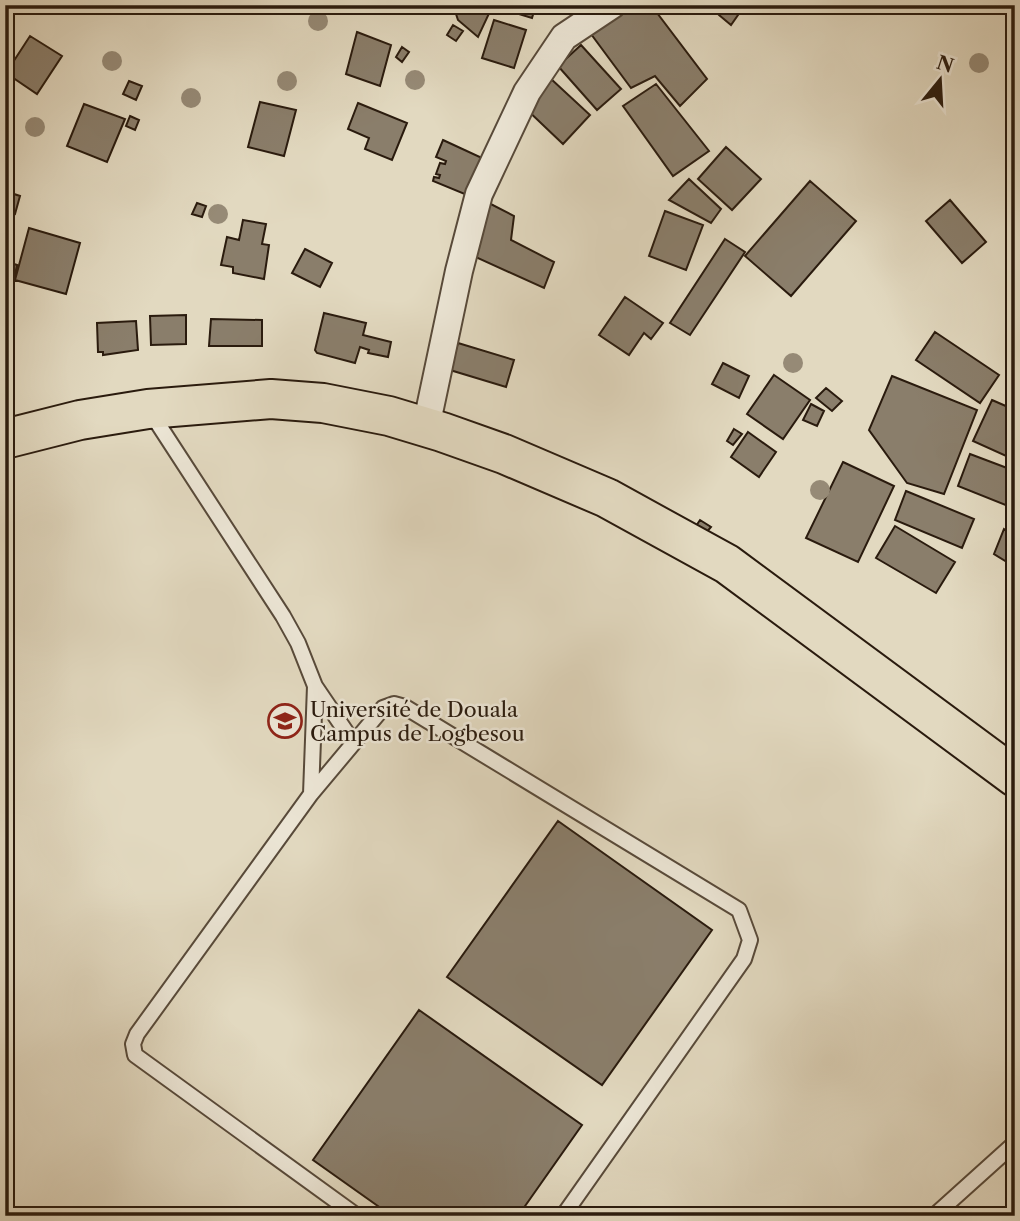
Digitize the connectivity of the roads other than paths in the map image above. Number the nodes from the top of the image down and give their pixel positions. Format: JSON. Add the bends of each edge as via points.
{"nodes":[{"id":1,"x":612,"y":5,"type":"edge"},
{"id":2,"x":148,"y":409,"type":"junction"},
{"id":3,"x":426,"y":427,"type":"junction"},
{"id":4,"x":5,"y":439,"type":"edge"},
{"id":5,"x":315,"y":685,"type":"junction"},
{"id":6,"x":353,"y":742,"type":"junction"},
{"id":7,"x":1015,"y":777,"type":"edge"},
{"id":8,"x":311,"y":794,"type":"junction"},
{"id":9,"x":1015,"y":1143,"type":"edge"},
{"id":10,"x":564,"y":1215,"type":"edge"},
{"id":11,"x":357,"y":1216,"type":"edge"},
{"id":12,"x":934,"y":1216,"type":"edge"}],
"edges":[{"from":1,"to":3,"type":"street","via":[[564,37],[527,92],[479,194]]},
{"from":2,"to":3,"type":"main road","via":[[271,399],[323,402]]},
{"from":2,"to":4,"type":"main road"},
{"from":2,"to":5,"type":"lane","via":[[283,616]]},
{"from":3,"to":7,"type":"main road","via":[[607,498],[727,564]]},
{"from":5,"to":6,"type":"lane"},
{"from":5,"to":8,"type":"lane"},
{"from":6,"to":8,"type":"lane"},
{"from":6,"to":10,"type":"lane","via":[[383,708],[405,707],[739,909],[750,940],[744,959]]},
{"from":8,"to":11,"type":"lane","via":[[133,1044],[135,1055]]},
{"from":9,"to":12,"type":"lane"}]}
